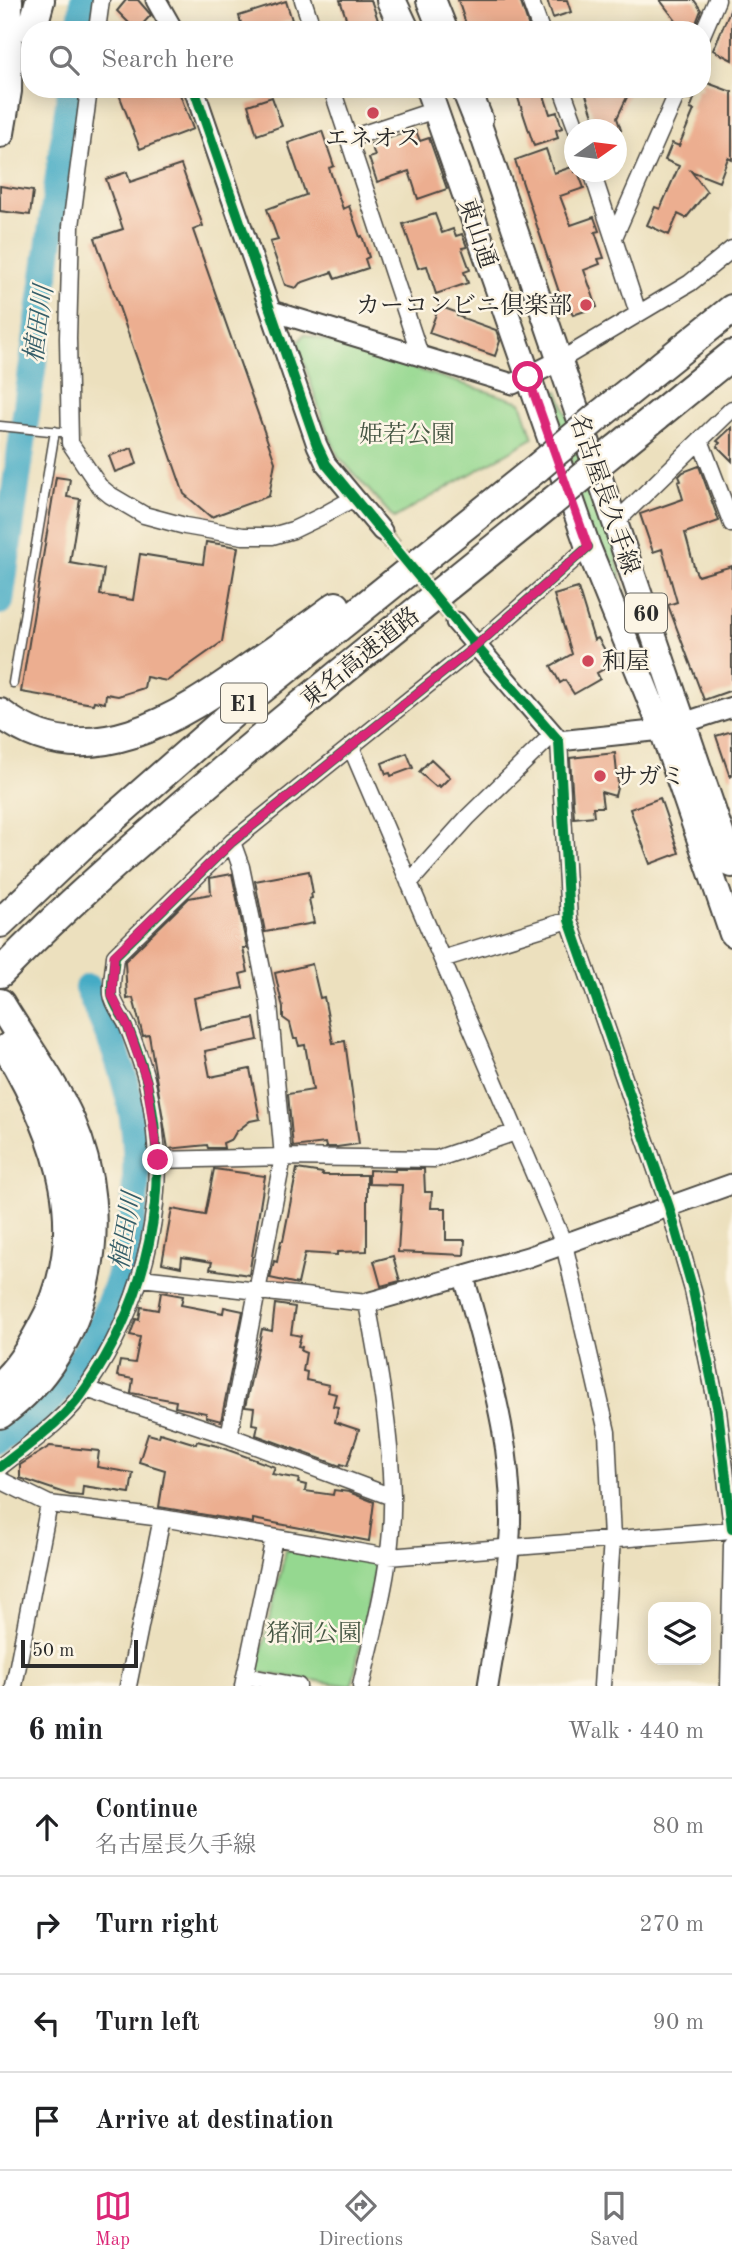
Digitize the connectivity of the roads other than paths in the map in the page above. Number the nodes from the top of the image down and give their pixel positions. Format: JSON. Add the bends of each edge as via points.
{"nodes":[{"id":1,"x":8,"y":0,"type":"edge"},
{"id":2,"x":40,"y":0,"type":"edge"},
{"id":3,"x":101,"y":0,"type":"edge"},
{"id":4,"x":156,"y":0,"type":"edge"},
{"id":5,"x":303,"y":0,"type":"edge"},
{"id":6,"x":391,"y":0,"type":"edge"},
{"id":7,"x":398,"y":0,"type":"edge"},
{"id":8,"x":431,"y":0,"type":"edge"},
{"id":9,"x":437,"y":0,"type":"edge"},
{"id":10,"x":530,"y":0,"type":"edge"},
{"id":11,"x":717,"y":0,"type":"edge"},
{"id":12,"x":34,"y":21,"type":"edge"},
{"id":13,"x":98,"y":21,"type":"edge"},
{"id":14,"x":168,"y":21,"type":"edge"},
{"id":15,"x":310,"y":21,"type":"edge"},
{"id":16,"x":402,"y":21,"type":"edge"},
{"id":17,"x":404,"y":21,"type":"edge"},
{"id":18,"x":441,"y":21,"type":"edge"},
{"id":19,"x":443,"y":21,"type":"edge"},
{"id":20,"x":538,"y":21,"type":"edge"},
{"id":21,"x":708,"y":21,"type":"edge"},
{"id":22,"x":21,"y":57,"type":"edge"},
{"id":23,"x":7,"y":91,"type":"junction"},
{"id":24,"x":88,"y":98,"type":"edge"},
{"id":25,"x":197,"y":98,"type":"edge"},
{"id":26,"x":335,"y":98,"type":"edge"},
{"id":27,"x":470,"y":98,"type":"edge"},
{"id":28,"x":565,"y":98,"type":"edge"},
{"id":29,"x":675,"y":98,"type":"edge"},
{"id":30,"x":432,"y":100,"type":"edge"},
{"id":31,"x":478,"y":119,"type":"joint"},
{"id":32,"x":573,"y":119,"type":"edge"},
{"id":33,"x":0,"y":133,"type":"edge"},
{"id":34,"x":348,"y":139,"type":"junction"},
{"id":35,"x":595,"y":182,"type":"edge"},
{"id":36,"x":614,"y":235,"type":"junction"},
{"id":37,"x":732,"y":249,"type":"edge"},
{"id":38,"x":732,"y":309,"type":"edge"},
{"id":39,"x":272,"y":311,"type":"junction"},
{"id":40,"x":638,"y":313,"type":"junction"},
{"id":41,"x":420,"y":355,"type":"junction"},
{"id":42,"x":732,"y":355,"type":"edge"},
{"id":43,"x":559,"y":361,"type":"junction"},
{"id":44,"x":528,"y":377,"type":"junction"},
{"id":45,"x":732,"y":410,"type":"edge"},
{"id":46,"x":0,"y":426,"type":"edge"},
{"id":47,"x":65,"y":432,"type":"junction"},
{"id":48,"x":700,"y":440,"type":"junction"},
{"id":49,"x":499,"y":496,"type":"junction"},
{"id":50,"x":354,"y":498,"type":"junction"},
{"id":51,"x":616,"y":522,"type":"junction"},
{"id":52,"x":732,"y":524,"type":"edge"},
{"id":53,"x":382,"y":531,"type":"tunnel mouth"},
{"id":54,"x":588,"y":547,"type":"junction"},
{"id":55,"x":456,"y":622,"type":"tunnel mouth"},
{"id":56,"x":476,"y":646,"type":"junction"},
{"id":57,"x":13,"y":682,"type":"dead end"},
{"id":58,"x":732,"y":707,"type":"edge"},
{"id":59,"x":0,"y":713,"type":"edge"},
{"id":60,"x":672,"y":727,"type":"junction"},
{"id":61,"x":556,"y":738,"type":"junction"},
{"id":62,"x":351,"y":747,"type":"junction"},
{"id":63,"x":232,"y":842,"type":"junction"},
{"id":64,"x":732,"y":865,"type":"edge"},
{"id":65,"x":409,"y":883,"type":"junction"},
{"id":66,"x":569,"y":920,"type":"junction"},
{"id":67,"x":0,"y":923,"type":"edge"},
{"id":68,"x":732,"y":934,"type":"edge"},
{"id":69,"x":442,"y":959,"type":"junction"},
{"id":70,"x":15,"y":963,"type":"edge"},
{"id":71,"x":0,"y":991,"type":"edge"},
{"id":72,"x":0,"y":1003,"type":"edge"},
{"id":73,"x":0,"y":1036,"type":"edge"},
{"id":74,"x":516,"y":1132,"type":"junction"},
{"id":75,"x":283,"y":1157,"type":"junction"},
{"id":76,"x":158,"y":1160,"type":"junction"},
{"id":77,"x":732,"y":1185,"type":"edge"},
{"id":78,"x":670,"y":1207,"type":"junction"},
{"id":79,"x":564,"y":1244,"type":"junction"},
{"id":80,"x":464,"y":1277,"type":"junction"},
{"id":81,"x":141,"y":1278,"type":"junction"},
{"id":82,"x":255,"y":1292,"type":"junction"},
{"id":83,"x":367,"y":1303,"type":"junction"},
{"id":84,"x":0,"y":1385,"type":"edge"},
{"id":85,"x":86,"y":1390,"type":"junction"},
{"id":86,"x":0,"y":1414,"type":"edge"},
{"id":87,"x":229,"y":1436,"type":"junction"},
{"id":88,"x":0,"y":1467,"type":"edge"},
{"id":89,"x":0,"y":1480,"type":"edge"},
{"id":90,"x":392,"y":1497,"type":"junction"},
{"id":91,"x":50,"y":1504,"type":"junction"},
{"id":92,"x":162,"y":1518,"type":"junction"},
{"id":93,"x":732,"y":1529,"type":"edge"},
{"id":94,"x":274,"y":1538,"type":"junction"},
{"id":95,"x":612,"y":1539,"type":"junction"},
{"id":96,"x":732,"y":1545,"type":"edge"},
{"id":97,"x":509,"y":1548,"type":"junction"},
{"id":98,"x":388,"y":1557,"type":"junction"},
{"id":99,"x":244,"y":1681,"type":"edge"},
{"id":100,"x":14,"y":1686,"type":"edge"},
{"id":101,"x":128,"y":1686,"type":"edge"},
{"id":102,"x":298,"y":1686,"type":"edge"},
{"id":103,"x":361,"y":1686,"type":"edge"},
{"id":104,"x":488,"y":1686,"type":"edge"},
{"id":105,"x":602,"y":1686,"type":"edge"},
{"id":106,"x":729,"y":1686,"type":"edge"}],
"edges":[{"from":1,"to":23,"type":"highway"},
{"from":2,"to":12,"type":"highway"},
{"from":3,"to":13,"type":"street"},
{"from":4,"to":14,"type":"street"},
{"from":5,"to":15,"type":"street"},
{"from":6,"to":16,"type":"highway"},
{"from":7,"to":17,"type":"main road"},
{"from":8,"to":18,"type":"highway"},
{"from":9,"to":19,"type":"main road"},
{"from":10,"to":20,"type":"street"},
{"from":11,"to":21,"type":"street"},
{"from":22,"to":23,"type":"highway"},
{"from":23,"to":33,"type":"highway"},
{"from":24,"to":47,"type":"street","via":[[71,226]]},
{"from":25,"to":39,"type":"street"},
{"from":26,"to":34,"type":"street"},
{"from":27,"to":31,"type":"highway"},
{"from":28,"to":32,"type":"street"},
{"from":29,"to":36,"type":"street"},
{"from":30,"to":34,"type":"street"},
{"from":30,"to":44,"type":"main road","name":"東山通","number":"60"},
{"from":31,"to":43,"type":"main road","name":"東山通","number":"60"},
{"from":34,"to":41,"type":"street"},
{"from":35,"to":36,"type":"street"},
{"from":36,"to":40,"type":"street"},
{"from":37,"to":40,"type":"street","via":[[690,283]]},
{"from":38,"to":49,"type":"highway","name":"東名高速道路","number":"E1","bridge":true},
{"from":39,"to":41,"type":"street"},
{"from":39,"to":50,"type":"street","via":[[317,445]]},
{"from":40,"to":43,"type":"street"},
{"from":41,"to":44,"type":"street","via":[[513,384]]},
{"from":42,"to":70,"type":"highway","name":"東名高速道路","number":"E1","bridge":true,"via":[[275,726],[162,822]]},
{"from":43,"to":44,"type":"street"},
{"from":43,"to":51,"type":"main road","name":"名古屋長久手線","number":"60"},
{"from":44,"to":54,"type":"main road","name":"名古屋長久手線","number":"60"},
{"from":45,"to":48,"type":"street"},
{"from":46,"to":47,"type":"lane"},
{"from":47,"to":50,"type":"street","via":[[99,486],[110,495],[144,514],[185,526],[272,536],[302,526]]},
{"from":47,"to":57,"type":"lane"},
{"from":48,"to":51,"type":"street"},
{"from":48,"to":52,"type":"street"},
{"from":49,"to":59,"type":"highway","via":[[227,684],[151,729],[113,739],[74,742],[35,734]]},
{"from":49,"to":67,"type":"highway","name":"東名高速道路","number":"E1","via":[[248,700]]},
{"from":50,"to":53,"type":"street"},
{"from":51,"to":60,"type":"main road","name":"名古屋長久手線","number":"60"},
{"from":54,"to":56,"type":"street"},
{"from":54,"to":60,"type":"main road","name":"名古屋長久手線","number":"60"},
{"from":55,"to":56,"type":"street"},
{"from":56,"to":61,"type":"street"},
{"from":56,"to":62,"type":"street"},
{"from":58,"to":60,"type":"street"},
{"from":60,"to":61,"type":"street"},
{"from":60,"to":64,"type":"main road","name":"名古屋長久手線","number":"60"},
{"from":60,"to":68,"type":"main road","name":"名古屋長久手線","number":"60"},
{"from":61,"to":65,"type":"street","via":[[468,817]]},
{"from":61,"to":66,"type":"street"},
{"from":62,"to":63,"type":"street"},
{"from":62,"to":65,"type":"street"},
{"from":63,"to":75,"type":"street","via":[[269,1003]]},
{"from":63,"to":76,"type":"street","via":[[114,956],[112,996],[147,1082]]},
{"from":65,"to":69,"type":"street"},
{"from":66,"to":69,"type":"street"},
{"from":66,"to":78,"type":"street"},
{"from":69,"to":74,"type":"street"},
{"from":70,"to":71,"type":"highway","name":"東名高速道路"},
{"from":72,"to":86,"type":"highway","via":[[72,1124],[87,1173],[92,1225],[87,1275],[65,1334],[31,1387]]},
{"from":73,"to":84,"type":"highway","via":[[46,1122],[62,1170],[69,1223],[55,1299],[21,1362]]},
{"from":74,"to":75,"type":"street","via":[[436,1159]]},
{"from":74,"to":79,"type":"street"},
{"from":75,"to":76,"type":"street"},
{"from":75,"to":82,"type":"street"},
{"from":76,"to":81,"type":"street","via":[[154,1220]]},
{"from":77,"to":78,"type":"street"},
{"from":78,"to":79,"type":"street"},
{"from":78,"to":93,"type":"street","via":[[718,1411]]},
{"from":79,"to":80,"type":"street"},
{"from":79,"to":95,"type":"street","via":[[607,1432]]},
{"from":80,"to":83,"type":"street"},
{"from":80,"to":97,"type":"street","via":[[495,1393],[505,1451]]},
{"from":81,"to":82,"type":"street"},
{"from":81,"to":85,"type":"street"},
{"from":82,"to":83,"type":"street"},
{"from":82,"to":87,"type":"street"},
{"from":83,"to":90,"type":"street","via":[[384,1397]]},
{"from":85,"to":87,"type":"street"},
{"from":85,"to":88,"type":"street","via":[[47,1430]]},
{"from":87,"to":90,"type":"street"},
{"from":89,"to":91,"type":"street"},
{"from":90,"to":98,"type":"street"},
{"from":91,"to":92,"type":"street"},
{"from":91,"to":100,"type":"street"},
{"from":92,"to":94,"type":"street"},
{"from":92,"to":101,"type":"street"},
{"from":93,"to":95,"type":"street"},
{"from":94,"to":98,"type":"street"},
{"from":94,"to":99,"type":"street"},
{"from":95,"to":97,"type":"street"},
{"from":95,"to":105,"type":"street"},
{"from":96,"to":106,"type":"street"},
{"from":97,"to":98,"type":"street"},
{"from":97,"to":104,"type":"street"},
{"from":98,"to":103,"type":"street"},
{"from":99,"to":102,"type":"street"}]}
